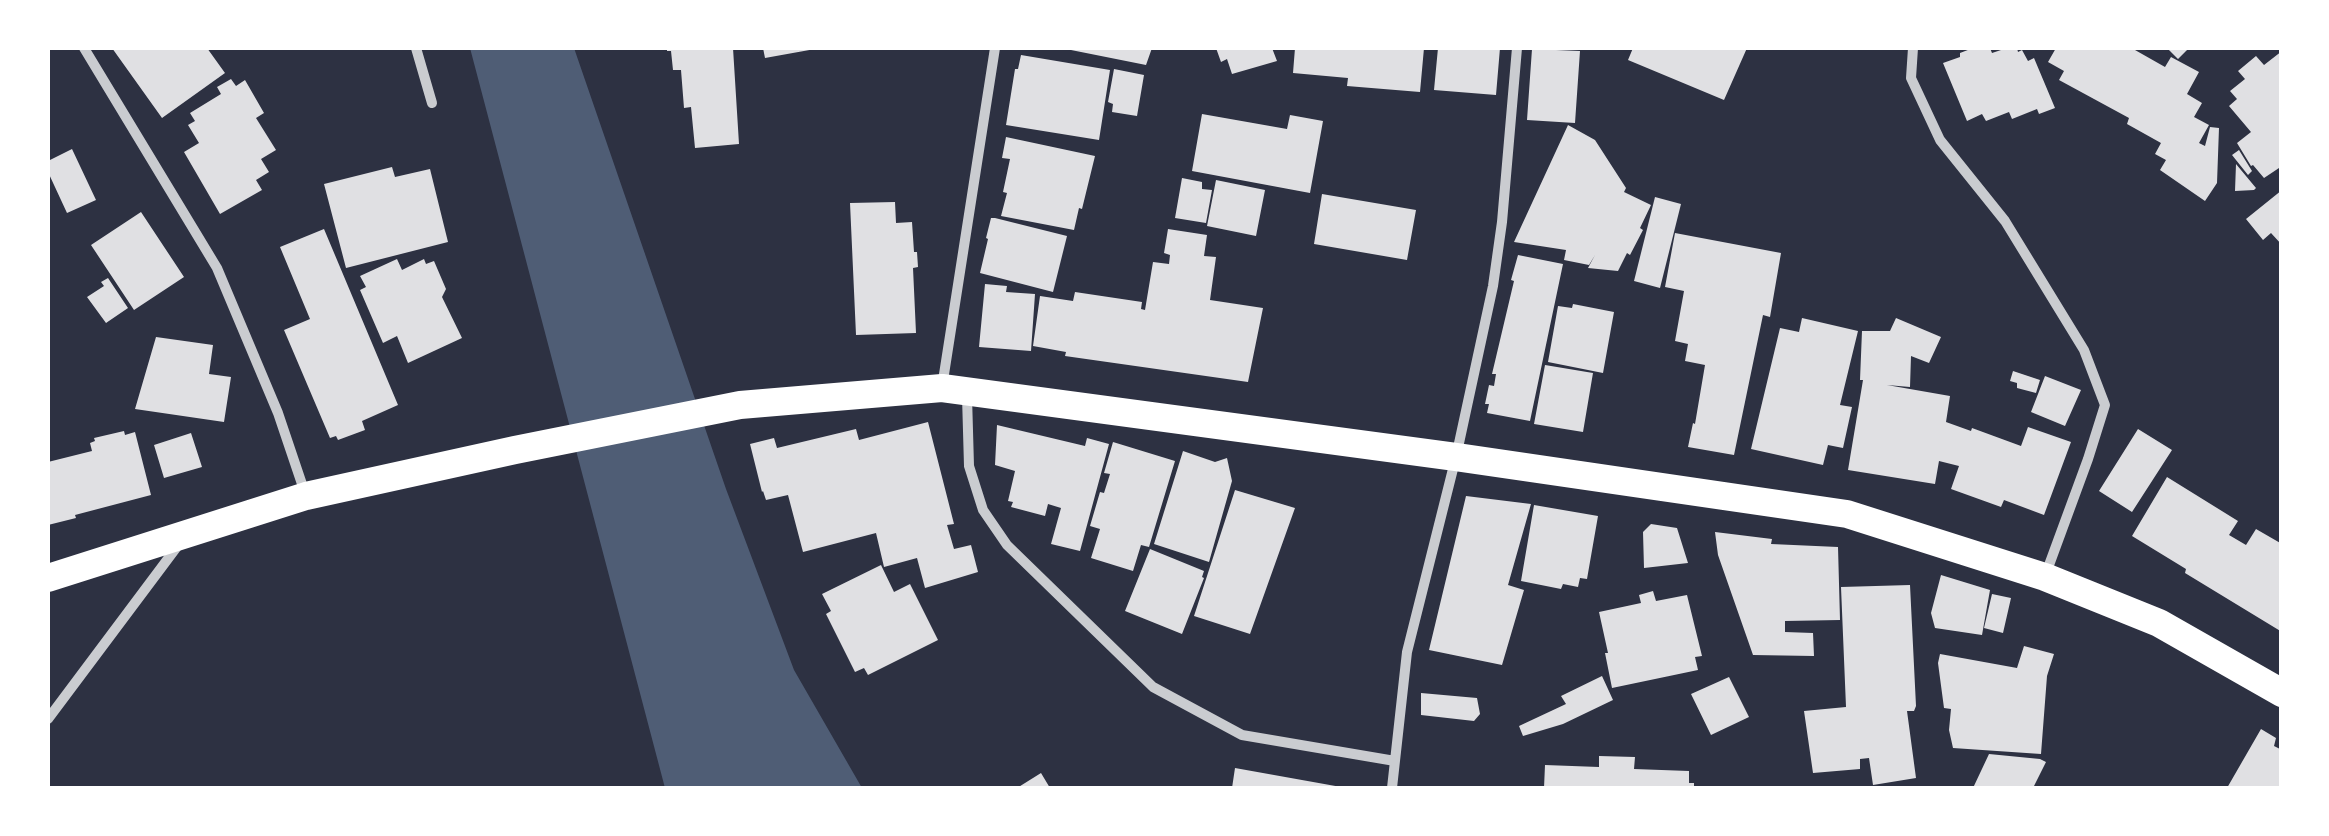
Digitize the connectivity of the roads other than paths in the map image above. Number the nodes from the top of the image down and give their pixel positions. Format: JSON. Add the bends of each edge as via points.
{"nodes":[{"id":1,"x":84,"y":48,"type":"edge"},
{"id":2,"x":416,"y":48,"type":"edge"},
{"id":3,"x":996,"y":48,"type":"edge"},
{"id":4,"x":1517,"y":48,"type":"edge"},
{"id":5,"x":1913,"y":48,"type":"edge"},
{"id":6,"x":432,"y":103,"type":"dead end"},
{"id":7,"x":955,"y":389,"type":"junction"},
{"id":8,"x":1456,"y":457,"type":"junction"},
{"id":9,"x":306,"y":496,"type":"junction"},
{"id":10,"x":188,"y":533,"type":"junction"},
{"id":11,"x":2045,"y":577,"type":"junction"},
{"id":12,"x":48,"y":578,"type":"edge"},
{"id":13,"x":2282,"y":693,"type":"edge"},
{"id":14,"x":48,"y":719,"type":"edge"},
{"id":15,"x":1395,"y":762,"type":"junction"},
{"id":16,"x":1392,"y":788,"type":"edge"}],
"edges":[{"from":1,"to":9,"type":"street","via":[[217,268]]},
{"from":2,"to":6,"type":"street"},
{"from":3,"to":7,"type":"street"},
{"from":4,"to":8,"type":"street","via":[[1502,222]]},
{"from":5,"to":11,"type":"street","via":[[1911,78],[1940,140],[2005,221],[2084,350],[2105,405]]},
{"from":7,"to":8,"type":"highway"},
{"from":7,"to":9,"type":"highway","via":[[740,405]]},
{"from":7,"to":15,"type":"street","via":[[982,510],[1007,545],[1153,687],[1242,734]]},
{"from":8,"to":11,"type":"highway","via":[[1847,514]]},
{"from":8,"to":15,"type":"street","via":[[1407,652]]},
{"from":9,"to":10,"type":"highway"},
{"from":10,"to":12,"type":"highway"},
{"from":10,"to":14,"type":"street"},
{"from":11,"to":13,"type":"highway","via":[[2159,624]]},
{"from":15,"to":16,"type":"street"}]}
